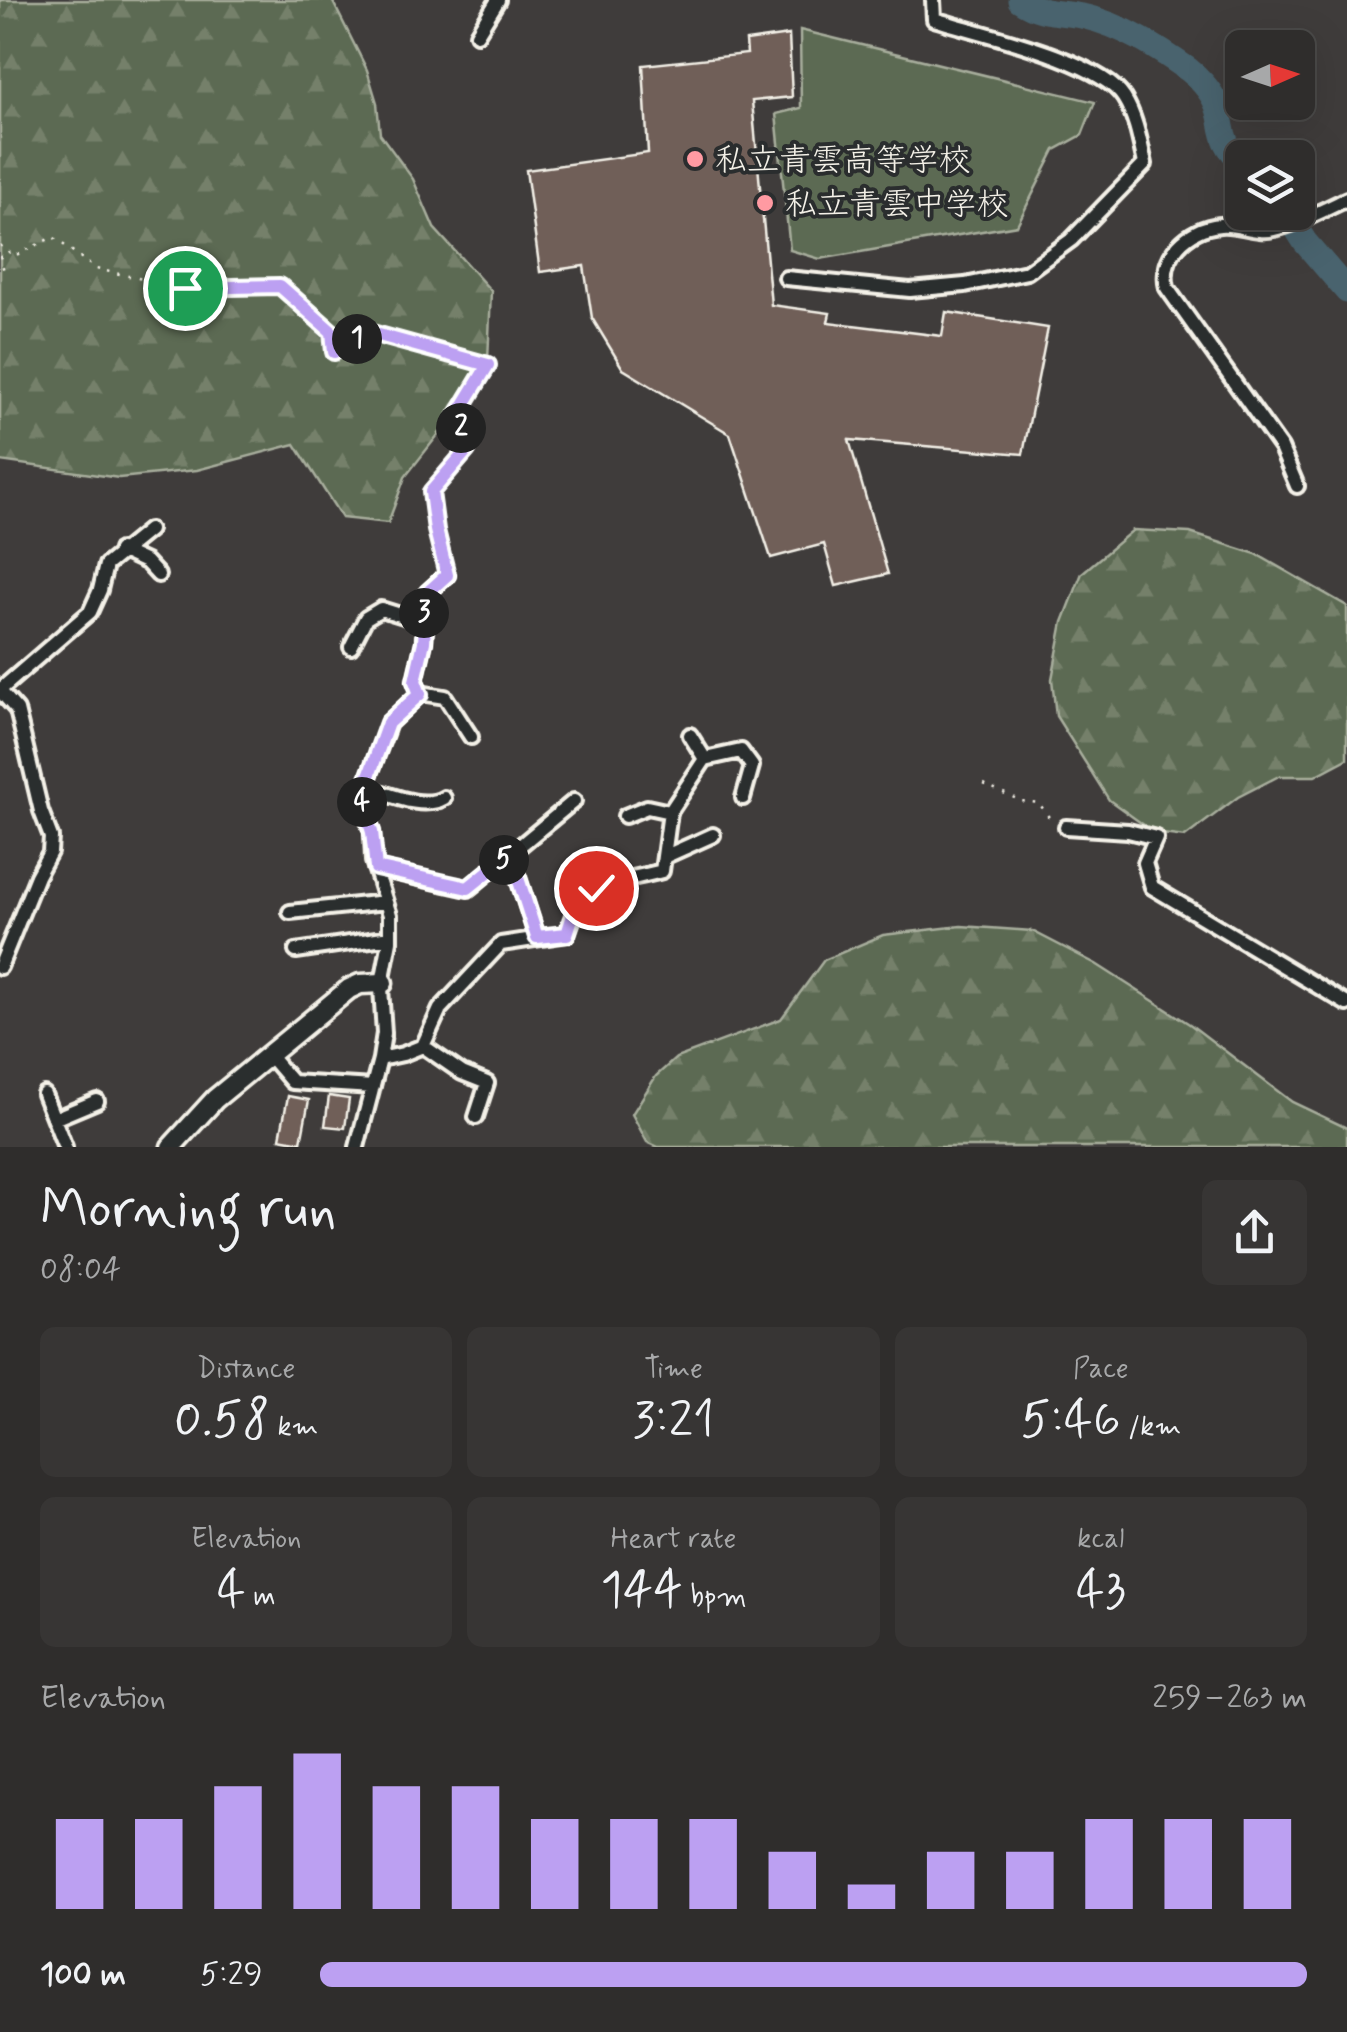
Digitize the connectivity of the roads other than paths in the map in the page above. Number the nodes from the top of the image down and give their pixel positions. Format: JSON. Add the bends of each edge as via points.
{"nodes":[{"id":1,"x":498,"y":0,"type":"edge"},
{"id":2,"x":933,"y":0,"type":"edge"},
{"id":3,"x":477,"y":34,"type":"dead end"},
{"id":4,"x":1347,"y":200,"type":"edge"},
{"id":5,"x":786,"y":278,"type":"dead end"},
{"id":6,"x":1297,"y":486,"type":"dead end"},
{"id":7,"x":148,"y":530,"type":"dead end"},
{"id":8,"x":120,"y":550,"type":"junction"},
{"id":9,"x":158,"y":575,"type":"dead end"},
{"id":10,"x":447,"y":575,"type":"road end"},
{"id":11,"x":423,"y":622,"type":"junction"},
{"id":12,"x":351,"y":647,"type":"dead end"},
{"id":13,"x":0,"y":690,"type":"edge"},
{"id":14,"x":420,"y":694,"type":"junction"},
{"id":15,"x":690,"y":735,"type":"dead end"},
{"id":16,"x":470,"y":737,"type":"dead end"},
{"id":17,"x":705,"y":759,"type":"junction"},
{"id":18,"x":364,"y":787,"type":"junction"},
{"id":19,"x":444,"y":798,"type":"dead end"},
{"id":20,"x":742,"y":798,"type":"dead end"},
{"id":21,"x":574,"y":801,"type":"dead end"},
{"id":22,"x":670,"y":812,"type":"junction"},
{"id":23,"x":625,"y":816,"type":"dead end"},
{"id":24,"x":1066,"y":827,"type":"road end"},
{"id":25,"x":712,"y":835,"type":"dead end"},
{"id":26,"x":664,"y":857,"type":"junction"},
{"id":27,"x":504,"y":859,"type":"junction"},
{"id":28,"x":376,"y":868,"type":"junction"},
{"id":29,"x":386,"y":902,"type":"junction"},
{"id":30,"x":290,"y":912,"type":"dead end"},
{"id":31,"x":390,"y":937,"type":"junction"},
{"id":32,"x":537,"y":937,"type":"junction"},
{"id":33,"x":296,"y":950,"type":"dead end"},
{"id":34,"x":0,"y":967,"type":"edge"},
{"id":35,"x":382,"y":983,"type":"junction"},
{"id":36,"x":1347,"y":1004,"type":"edge"},
{"id":37,"x":422,"y":1046,"type":"junction"},
{"id":38,"x":268,"y":1055,"type":"junction"},
{"id":39,"x":380,"y":1059,"type":"junction"},
{"id":40,"x":373,"y":1087,"type":"junction"},
{"id":41,"x":44,"y":1094,"type":"dead end"},
{"id":42,"x":97,"y":1101,"type":"dead end"},
{"id":43,"x":476,"y":1117,"type":"dead end"},
{"id":44,"x":54,"y":1120,"type":"junction"},
{"id":45,"x":66,"y":1147,"type":"edge"},
{"id":46,"x":170,"y":1147,"type":"edge"},
{"id":47,"x":357,"y":1147,"type":"edge"}],
"edges":[{"from":1,"to":3,"type":"street"},
{"from":2,"to":5,"type":"street","via":[[934,19],[1083,66],[1123,94],[1145,164],[1071,240],[1027,272],[910,290]]},
{"from":4,"to":6,"type":"street","via":[[1270,231],[1219,224],[1184,239],[1164,273],[1167,288],[1281,448]]},
{"from":7,"to":8,"type":"street"},
{"from":8,"to":9,"type":"street"},
{"from":8,"to":13,"type":"street","via":[[106,564],[90,612]]},
{"from":10,"to":11,"type":"street","via":[[427,593]]},
{"from":11,"to":12,"type":"street","via":[[381,609],[366,618]]},
{"from":11,"to":14,"type":"street","via":[[415,681]]},
{"from":13,"to":34,"type":"street","via":[[16,710],[50,837],[50,852]]},
{"from":14,"to":16,"type":"street","via":[[445,697]]},
{"from":14,"to":18,"type":"street","via":[[388,723]]},
{"from":15,"to":17,"type":"street"},
{"from":17,"to":20,"type":"street","via":[[741,750],[752,766]]},
{"from":17,"to":22,"type":"street"},
{"from":18,"to":19,"type":"street","via":[[422,803]]},
{"from":18,"to":28,"type":"street"},
{"from":21,"to":27,"type":"street"},
{"from":22,"to":23,"type":"street","via":[[647,807]]},
{"from":22,"to":26,"type":"street"},
{"from":24,"to":36,"type":"street","via":[[1156,838],[1144,864],[1152,887]]},
{"from":25,"to":26,"type":"street"},
{"from":26,"to":32,"type":"street","via":[[662,871],[596,888],[575,909],[567,934]]},
{"from":27,"to":28,"type":"street","via":[[468,888]]},
{"from":27,"to":32,"type":"street","via":[[518,878]]},
{"from":28,"to":29,"type":"street"},
{"from":29,"to":30,"type":"street"},
{"from":29,"to":31,"type":"street"},
{"from":31,"to":33,"type":"street"},
{"from":31,"to":35,"type":"street"},
{"from":32,"to":37,"type":"street","via":[[502,944],[482,961],[440,1009]]},
{"from":35,"to":38,"type":"street","via":[[349,989]]},
{"from":35,"to":39,"type":"street"},
{"from":37,"to":39,"type":"street"},
{"from":37,"to":43,"type":"street","via":[[486,1083]]},
{"from":38,"to":40,"type":"street","via":[[292,1082]]},
{"from":38,"to":46,"type":"street"},
{"from":39,"to":40,"type":"street"},
{"from":40,"to":47,"type":"street"},
{"from":41,"to":44,"type":"street"},
{"from":42,"to":44,"type":"street"},
{"from":44,"to":45,"type":"street"}]}
